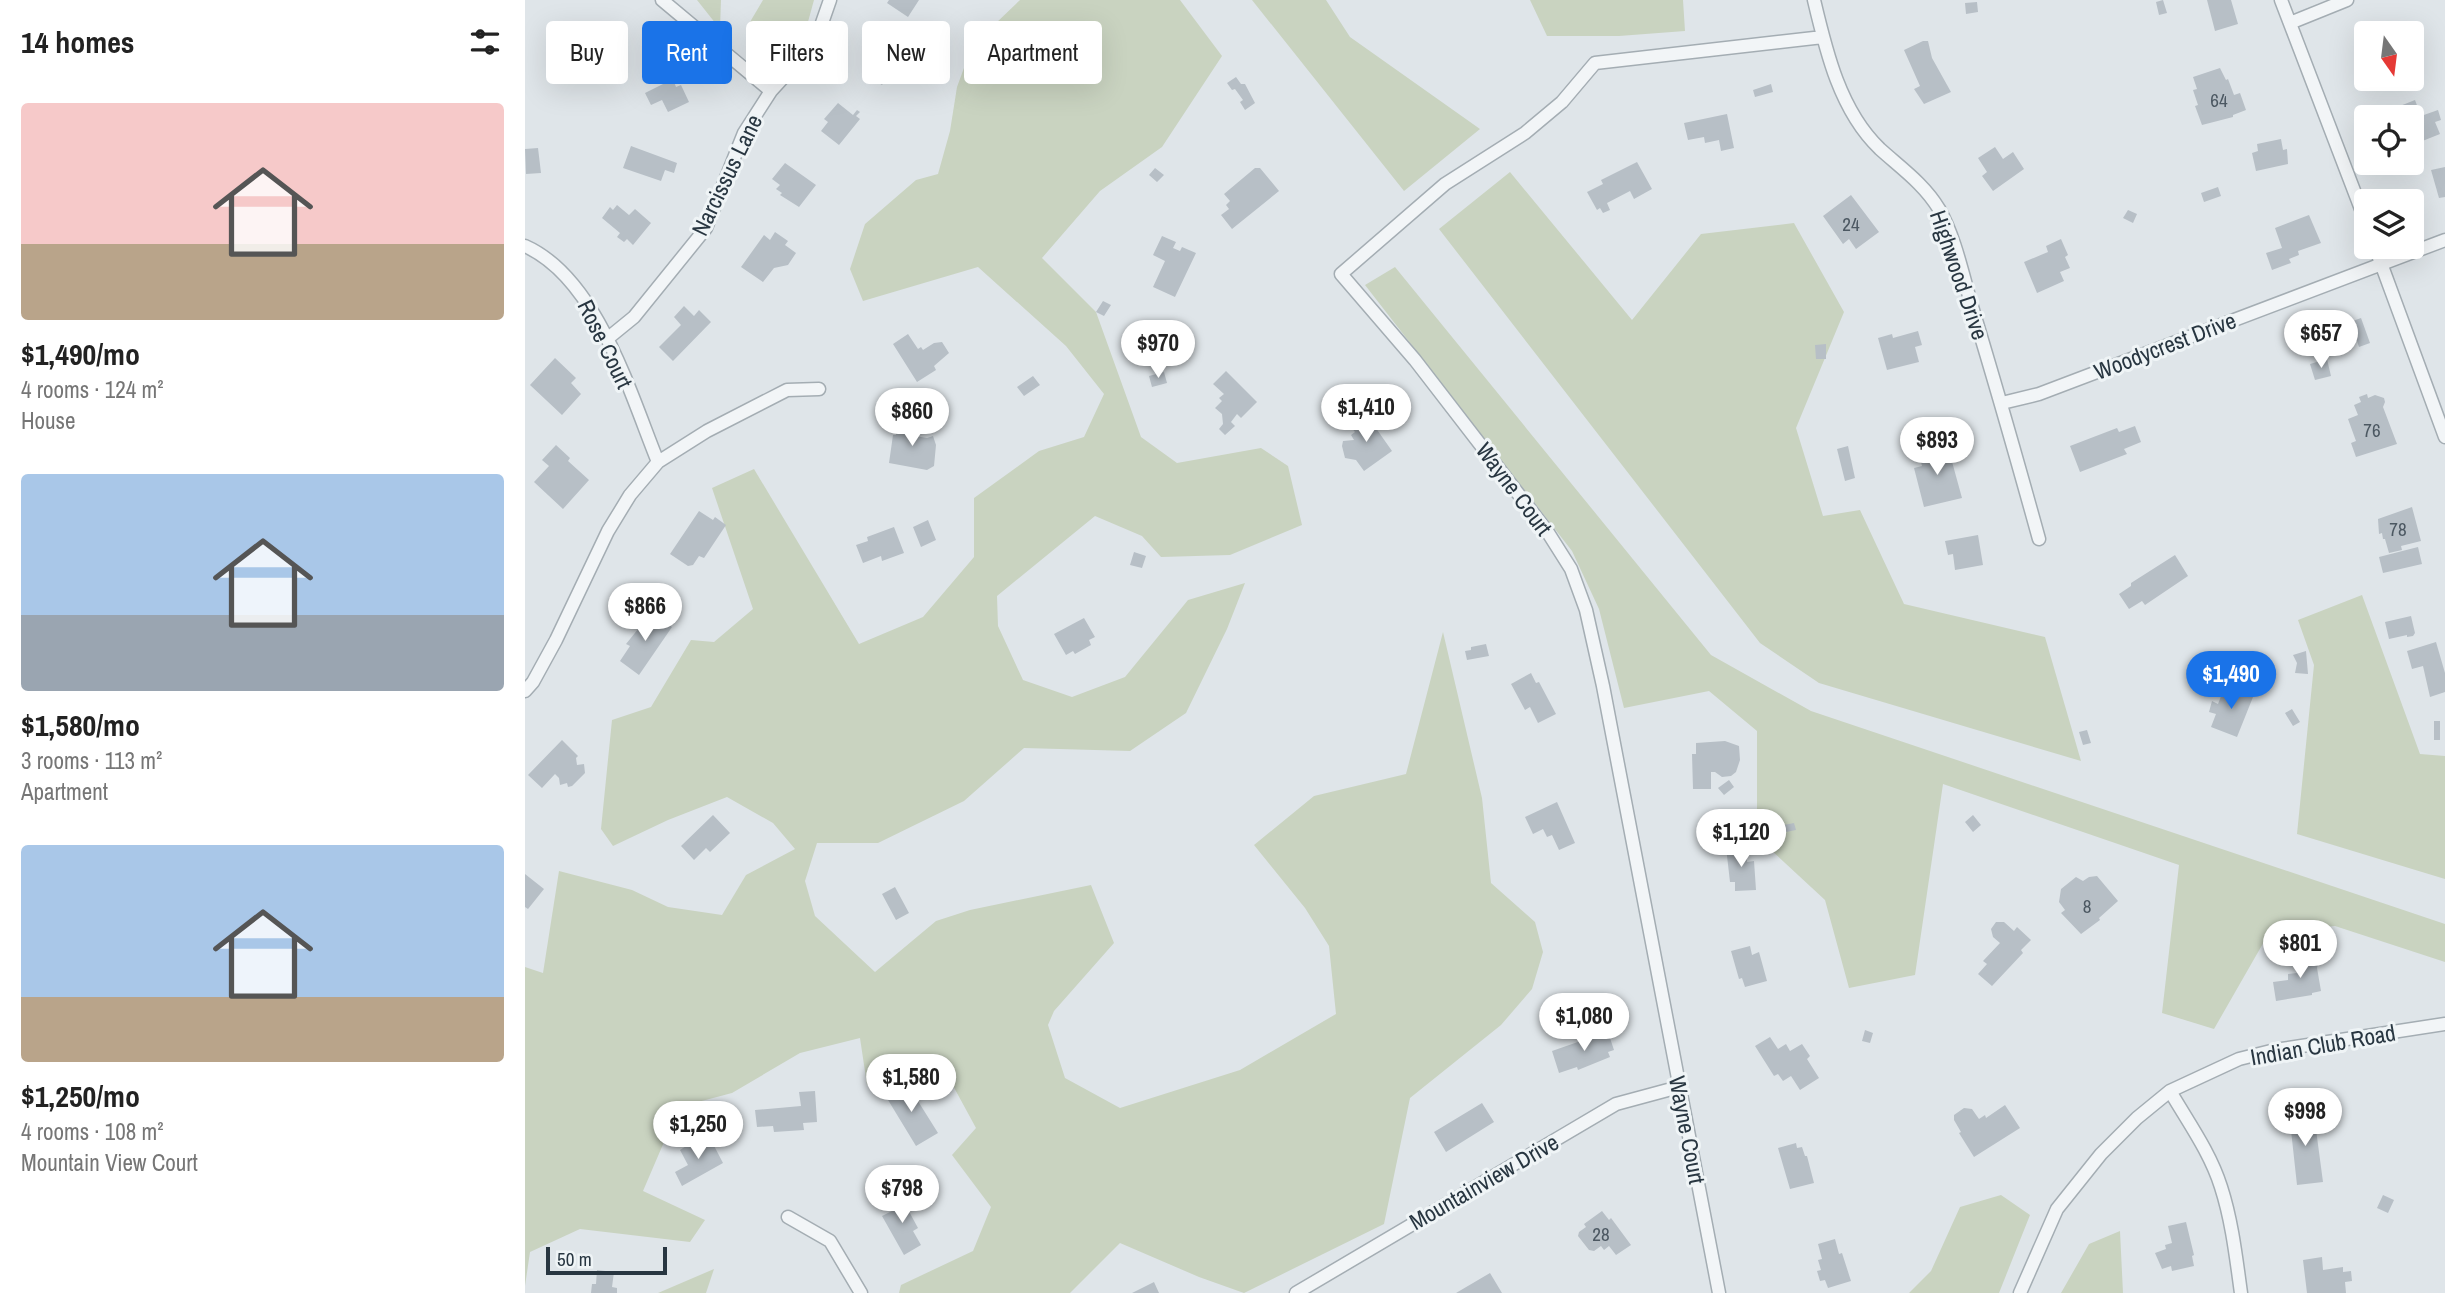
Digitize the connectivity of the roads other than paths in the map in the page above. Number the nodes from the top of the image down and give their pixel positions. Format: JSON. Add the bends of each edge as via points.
{"nodes":[{"id":1,"x":662,"y":0,"type":"edge"},
{"id":2,"x":830,"y":0,"type":"edge"},
{"id":3,"x":1814,"y":0,"type":"edge"},
{"id":4,"x":2281,"y":0,"type":"edge"},
{"id":5,"x":2347,"y":0,"type":"edge"},
{"id":6,"x":2290,"y":23,"type":"junction"},
{"id":7,"x":1823,"y":37,"type":"junction"},
{"id":8,"x":771,"y":91,"type":"junction"},
{"id":9,"x":2354,"y":191,"type":"edge"},
{"id":10,"x":2445,"y":240,"type":"edge"},
{"id":11,"x":525,"y":246,"type":"edge"},
{"id":12,"x":2380,"y":259,"type":"edge"},
{"id":13,"x":2382,"y":264,"type":"junction"},
{"id":14,"x":607,"y":338,"type":"junction"},
{"id":15,"x":819,"y":389,"type":"dead end"},
{"id":16,"x":2001,"y":403,"type":"junction"},
{"id":17,"x":2445,"y":437,"type":"edge"},
{"id":18,"x":658,"y":462,"type":"junction"},
{"id":19,"x":2039,"y":539,"type":"dead end"},
{"id":20,"x":525,"y":691,"type":"edge"},
{"id":21,"x":2445,"y":1024,"type":"edge"},
{"id":22,"x":1679,"y":1087,"type":"junction"},
{"id":23,"x":2170,"y":1091,"type":"junction"},
{"id":24,"x":788,"y":1217,"type":"dead end"},
{"id":25,"x":861,"y":1293,"type":"edge"},
{"id":26,"x":1296,"y":1293,"type":"edge"},
{"id":27,"x":1719,"y":1293,"type":"edge"},
{"id":28,"x":2020,"y":1293,"type":"edge"},
{"id":29,"x":2241,"y":1293,"type":"edge"}],
"edges":[{"from":1,"to":8,"type":"street"},
{"from":2,"to":8,"type":"street","name":"Narcissus Lane","via":[[815,44]]},
{"from":3,"to":7,"type":"street","name":"Highwood Drive"},
{"from":4,"to":6,"type":"street"},
{"from":5,"to":6,"type":"street"},
{"from":6,"to":9,"type":"street"},
{"from":7,"to":16,"type":"street","name":"Highwood Drive","via":[[1856,120],[1939,209]]},
{"from":7,"to":22,"type":"street","name":"Wayne Court","via":[[1595,63],[1562,102],[1525,133],[1445,184],[1341,274],[1415,360],[1571,569],[1603,687]]},
{"from":8,"to":14,"type":"street","name":"Narcissus Lane","via":[[744,133],[706,228],[634,317]]},
{"from":10,"to":13,"type":"street","name":"Woodycrest Drive"},
{"from":11,"to":14,"type":"street","name":"Rose Court","via":[[562,271]]},
{"from":12,"to":13,"type":"street"},
{"from":13,"to":16,"type":"street","name":"Woodycrest Drive","via":[[2039,394]]},
{"from":13,"to":17,"type":"street"},
{"from":14,"to":18,"type":"street","name":"Rose Court"},
{"from":15,"to":18,"type":"street","via":[[787,390]]},
{"from":16,"to":19,"type":"street","name":"Highwood Drive"},
{"from":18,"to":20,"type":"street","via":[[608,531],[556,640]]},
{"from":21,"to":23,"type":"street","name":"Indian Club Road","via":[[2275,1050],[2239,1059]]},
{"from":22,"to":26,"type":"street","name":"Mountainview Drive","via":[[1616,1104]]},
{"from":22,"to":27,"type":"street","name":"Wayne Court"},
{"from":23,"to":28,"type":"street","name":"Indian Club Road","via":[[2101,1154],[2057,1209]]},
{"from":23,"to":29,"type":"street","via":[[2221,1186]]},
{"from":24,"to":25,"type":"street","via":[[830,1241]]}]}
